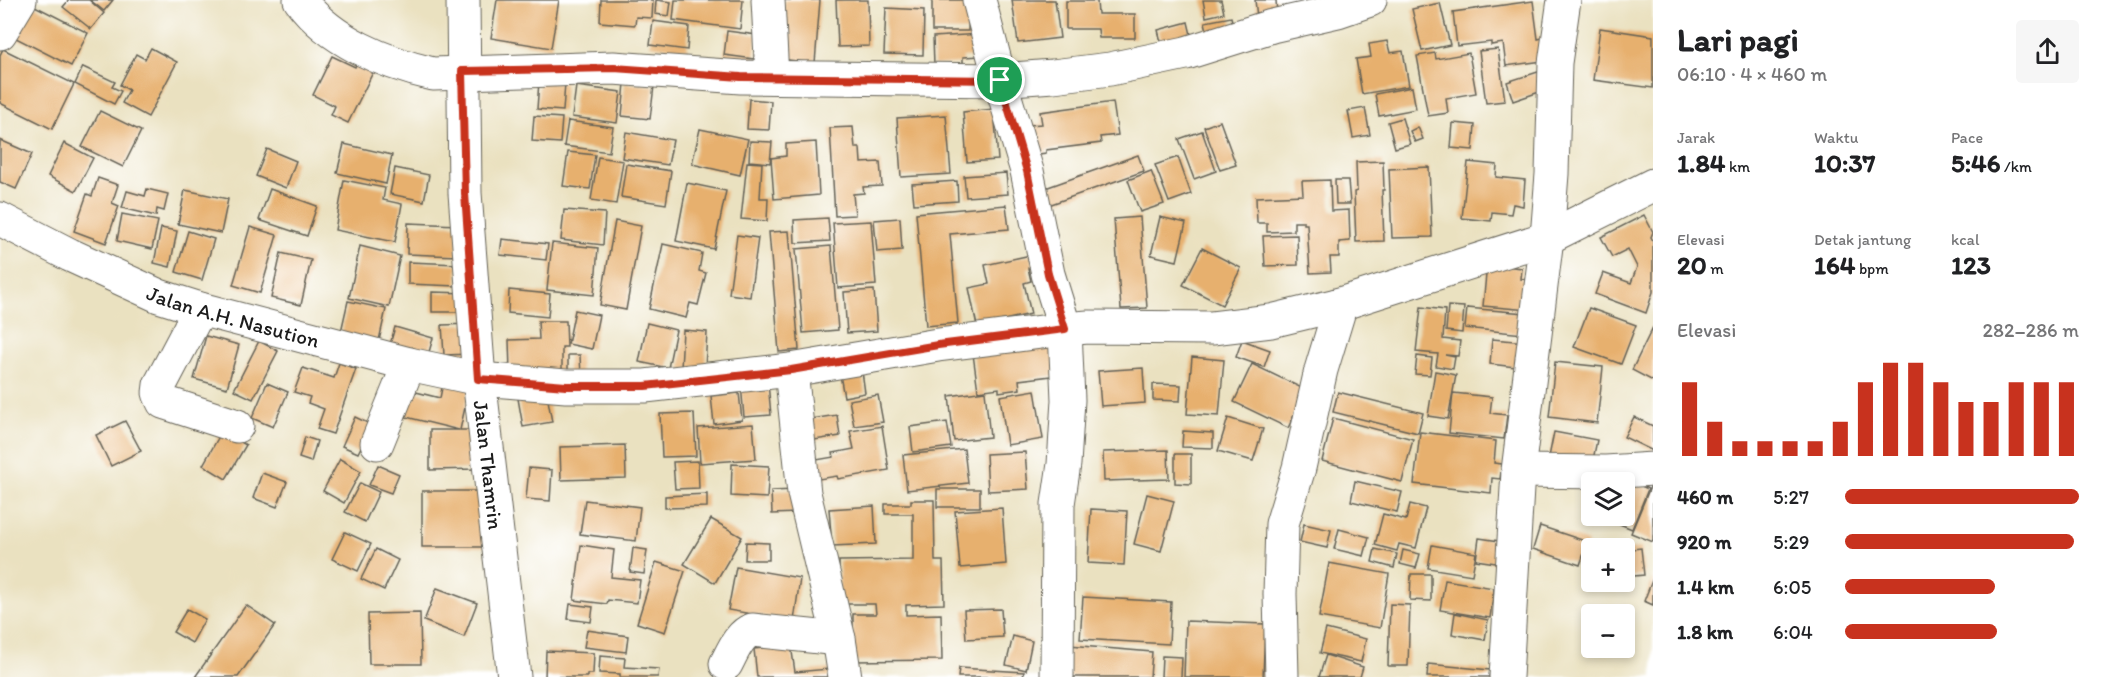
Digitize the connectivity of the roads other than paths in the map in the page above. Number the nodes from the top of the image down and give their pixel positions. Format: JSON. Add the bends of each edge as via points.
{"nodes":[{"id":1,"x":20,"y":0,"type":"edge"},
{"id":2,"x":300,"y":0,"type":"edge"},
{"id":3,"x":463,"y":0,"type":"edge"},
{"id":4,"x":768,"y":0,"type":"edge"},
{"id":5,"x":979,"y":0,"type":"edge"},
{"id":6,"x":1370,"y":0,"type":"edge"},
{"id":7,"x":1564,"y":0,"type":"edge"},
{"id":8,"x":0,"y":33,"type":"edge"},
{"id":9,"x":462,"y":71,"type":"junction"},
{"id":10,"x":772,"y":77,"type":"junction"},
{"id":11,"x":1000,"y":80,"type":"junction"},
{"id":12,"x":1653,"y":185,"type":"edge"},
{"id":13,"x":0,"y":219,"type":"edge"},
{"id":14,"x":1547,"y":238,"type":"junction"},
{"id":15,"x":1337,"y":305,"type":"junction"},
{"id":16,"x":200,"y":309,"type":"junction"},
{"id":17,"x":1065,"y":329,"type":"junction"},
{"id":18,"x":409,"y":364,"type":"junction"},
{"id":19,"x":791,"y":370,"type":"junction"},
{"id":20,"x":478,"y":379,"type":"junction"},
{"id":21,"x":237,"y":426,"type":"dead end"},
{"id":22,"x":377,"y":443,"type":"dead end"},
{"id":23,"x":1653,"y":469,"type":"edge"},
{"id":24,"x":1518,"y":471,"type":"junction"},
{"id":25,"x":839,"y":639,"type":"junction"},
{"id":26,"x":726,"y":664,"type":"dead end"},
{"id":27,"x":514,"y":677,"type":"edge"},
{"id":28,"x":845,"y":677,"type":"edge"},
{"id":29,"x":1057,"y":677,"type":"edge"},
{"id":30,"x":1282,"y":677,"type":"edge"},
{"id":31,"x":1506,"y":677,"type":"edge"}],
"edges":[{"from":1,"to":8,"type":"street"},
{"from":2,"to":9,"type":"street","via":[[330,29],[371,53],[433,74]]},
{"from":3,"to":9,"type":"street","name":"Jalan Thamrin"},
{"from":4,"to":10,"type":"street"},
{"from":5,"to":11,"type":"street"},
{"from":6,"to":11,"type":"street","via":[[1186,53],[1110,69]]},
{"from":7,"to":14,"type":"street","via":[[1555,63]]},
{"from":9,"to":10,"type":"street","via":[[614,68]]},
{"from":9,"to":20,"type":"street","name":"Jalan Thamrin","via":[[465,193]]},
{"from":10,"to":11,"type":"street"},
{"from":11,"to":17,"type":"street","via":[[1027,171],[1048,274]]},
{"from":12,"to":14,"type":"street","name":"Jalan A.H. Nasution"},
{"from":13,"to":16,"type":"street","name":"Jalan A.H. Nasution","via":[[159,296]]},
{"from":14,"to":15,"type":"street","name":"Jalan A.H. Nasution"},
{"from":14,"to":24,"type":"street"},
{"from":15,"to":17,"type":"street","name":"Jalan A.H. Nasution","via":[[1271,321],[1212,328]]},
{"from":15,"to":30,"type":"street","via":[[1338,314],[1282,524]]},
{"from":16,"to":18,"type":"street","name":"Jalan A.H. Nasution"},
{"from":16,"to":21,"type":"street","via":[[159,393],[163,402]]},
{"from":17,"to":19,"type":"street","name":"Jalan A.H. Nasution"},
{"from":17,"to":29,"type":"street","via":[[1068,400],[1058,504]]},
{"from":18,"to":20,"type":"street","name":"Jalan A.H. Nasution"},
{"from":18,"to":22,"type":"street"},
{"from":19,"to":20,"type":"street","name":"Jalan A.H. Nasution","via":[[645,386],[566,386]]},
{"from":19,"to":25,"type":"street","via":[[804,493]]},
{"from":20,"to":27,"type":"street","name":"Jalan Thamrin"},
{"from":23,"to":24,"type":"street"},
{"from":24,"to":31,"type":"street"},
{"from":25,"to":26,"type":"street","via":[[752,630],[738,643]]},
{"from":25,"to":28,"type":"street"}]}
